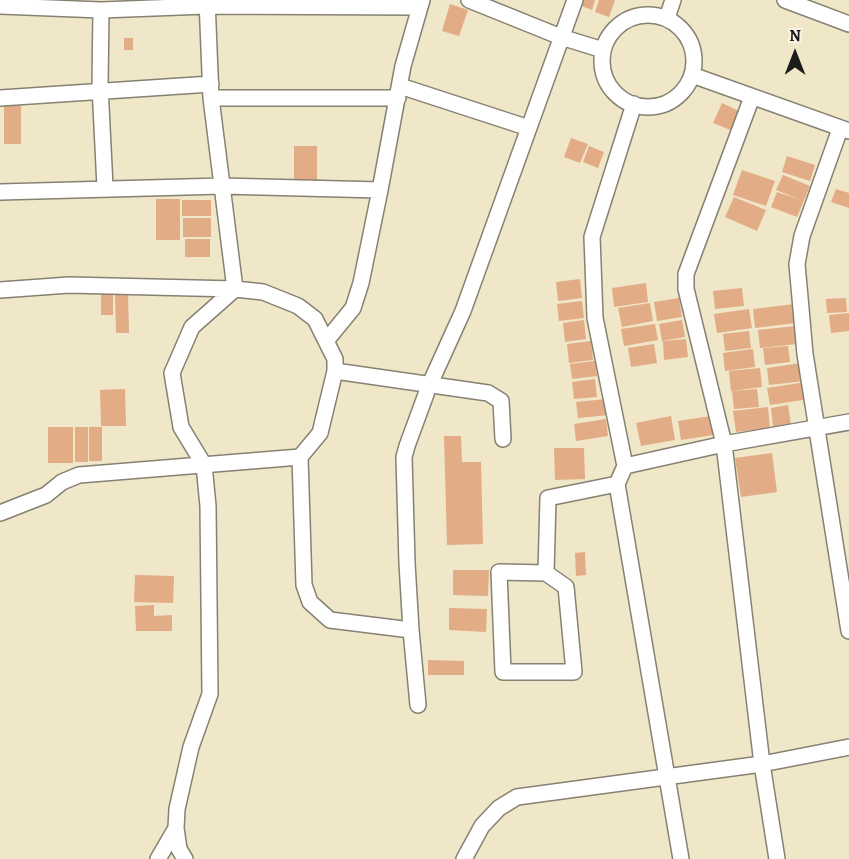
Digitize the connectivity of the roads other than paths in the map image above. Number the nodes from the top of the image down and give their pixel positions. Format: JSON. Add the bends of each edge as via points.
{"nodes":[{"id":1,"x":469,"y":0,"type":"edge"},
{"id":2,"x":575,"y":0,"type":"edge"},
{"id":3,"x":673,"y":0,"type":"edge"},
{"id":4,"x":784,"y":0,"type":"edge"},
{"id":5,"x":206,"y":3,"type":"edge"},
{"id":6,"x":421,"y":3,"type":"edge"},
{"id":7,"x":0,"y":6,"type":"edge"},
{"id":8,"x":101,"y":10,"type":"junction"},
{"id":9,"x":667,"y":18,"type":"junction"},
{"id":10,"x":849,"y":24,"type":"edge"},
{"id":11,"x":561,"y":37,"type":"junction"},
{"id":12,"x":603,"y":50,"type":"junction"},
{"id":13,"x":692,"y":75,"type":"junction"},
{"id":14,"x":211,"y":91,"type":"junction"},
{"id":15,"x":399,"y":92,"type":"junction"},
{"id":16,"x":101,"y":93,"type":"junction"},
{"id":17,"x":752,"y":97,"type":"junction"},
{"id":18,"x":0,"y":98,"type":"edge"},
{"id":19,"x":634,"y":104,"type":"junction"},
{"id":20,"x":529,"y":128,"type":"junction"},
{"id":21,"x":845,"y":130,"type":"edge"},
{"id":22,"x":222,"y":186,"type":"junction"},
{"id":23,"x":105,"y":187,"type":"junction"},
{"id":24,"x":380,"y":190,"type":"junction"},
{"id":25,"x":0,"y":192,"type":"edge"},
{"id":26,"x":0,"y":290,"type":"edge"},
{"id":27,"x":235,"y":290,"type":"junction"},
{"id":28,"x":326,"y":341,"type":"junction"},
{"id":29,"x":335,"y":371,"type":"junction"},
{"id":30,"x":429,"y":386,"type":"junction"},
{"id":31,"x":849,"y":422,"type":"edge"},
{"id":32,"x":817,"y":427,"type":"junction"},
{"id":33,"x":503,"y":439,"type":"dead end"},
{"id":34,"x":724,"y":444,"type":"junction"},
{"id":35,"x":300,"y":458,"type":"junction"},
{"id":36,"x":204,"y":465,"type":"junction"},
{"id":37,"x":625,"y":466,"type":"junction"},
{"id":38,"x":617,"y":484,"type":"junction"},
{"id":39,"x":0,"y":513,"type":"edge"},
{"id":40,"x":546,"y":573,"type":"junction"},
{"id":41,"x":411,"y":630,"type":"junction"},
{"id":42,"x":849,"y":631,"type":"edge"},
{"id":43,"x":418,"y":705,"type":"dead end"},
{"id":44,"x":849,"y":747,"type":"edge"},
{"id":45,"x":762,"y":764,"type":"junction"},
{"id":46,"x":667,"y":776,"type":"junction"},
{"id":47,"x":176,"y":828,"type":"junction"},
{"id":48,"x":158,"y":859,"type":"edge"},
{"id":49,"x":184,"y":859,"type":"edge"},
{"id":50,"x":464,"y":859,"type":"edge"},
{"id":51,"x":681,"y":859,"type":"edge"},
{"id":52,"x":777,"y":859,"type":"edge"}],
"edges":[{"from":1,"to":11,"type":"street"},
{"from":2,"to":11,"type":"street"},
{"from":3,"to":9,"type":"street"},
{"from":4,"to":10,"type":"street"},
{"from":5,"to":6,"type":"street"},
{"from":5,"to":8,"type":"street"},
{"from":5,"to":14,"type":"street"},
{"from":6,"to":15,"type":"street"},
{"from":7,"to":8,"type":"street"},
{"from":8,"to":16,"type":"street"},
{"from":9,"to":12,"type":"street","via":[[654,15],[628,19],[617,26]]},
{"from":9,"to":13,"type":"street","via":[[678,25],[693,48]]},
{"from":11,"to":12,"type":"street"},
{"from":11,"to":20,"type":"street"},
{"from":12,"to":19,"type":"street","via":[[604,75],[610,86],[618,96]]},
{"from":13,"to":17,"type":"street"},
{"from":13,"to":19,"type":"street","via":[[687,86],[667,103]]},
{"from":14,"to":15,"type":"street"},
{"from":14,"to":16,"type":"street"},
{"from":14,"to":22,"type":"street"},
{"from":15,"to":20,"type":"street"},
{"from":15,"to":24,"type":"street"},
{"from":16,"to":18,"type":"street"},
{"from":16,"to":23,"type":"street"},
{"from":17,"to":21,"type":"street"},
{"from":17,"to":34,"type":"street","via":[[686,274],[686,289]]},
{"from":19,"to":37,"type":"street","via":[[592,237],[595,318]]},
{"from":20,"to":30,"type":"street","via":[[463,311]]},
{"from":21,"to":32,"type":"street","via":[[802,236],[797,264],[805,354]]},
{"from":22,"to":23,"type":"street"},
{"from":22,"to":24,"type":"street"},
{"from":22,"to":27,"type":"street"},
{"from":23,"to":25,"type":"street"},
{"from":24,"to":28,"type":"street","via":[[353,308]]},
{"from":26,"to":27,"type":"street","via":[[69,285]]},
{"from":27,"to":28,"type":"street","via":[[263,292],[298,306],[315,319]]},
{"from":27,"to":36,"type":"street","via":[[192,327],[172,373],[181,427]]},
{"from":28,"to":29,"type":"street"},
{"from":29,"to":30,"type":"street"},
{"from":29,"to":35,"type":"street","via":[[320,433]]},
{"from":30,"to":33,"type":"street","via":[[488,393],[501,401]]},
{"from":30,"to":41,"type":"street","via":[[404,457]]},
{"from":31,"to":32,"type":"street"},
{"from":32,"to":34,"type":"street"},
{"from":32,"to":42,"type":"street"},
{"from":34,"to":37,"type":"street"},
{"from":34,"to":45,"type":"street"},
{"from":35,"to":36,"type":"street"},
{"from":35,"to":41,"type":"street","via":[[301,561],[310,602],[330,620]]},
{"from":36,"to":39,"type":"street","via":[[79,475],[46,495]]},
{"from":36,"to":47,"type":"street","via":[[210,694],[191,747]]},
{"from":37,"to":38,"type":"street"},
{"from":38,"to":40,"type":"street","via":[[548,498]]},
{"from":38,"to":46,"type":"street"},
{"from":40,"to":40,"type":"street","via":[[499,572],[503,672],[574,672],[566,587]]},
{"from":41,"to":43,"type":"street"},
{"from":44,"to":45,"type":"street"},
{"from":45,"to":46,"type":"street"},
{"from":45,"to":52,"type":"street"},
{"from":46,"to":50,"type":"street","via":[[517,797],[499,808],[482,826]]},
{"from":46,"to":51,"type":"street"},
{"from":47,"to":48,"type":"street"},
{"from":47,"to":49,"type":"street"}]}
